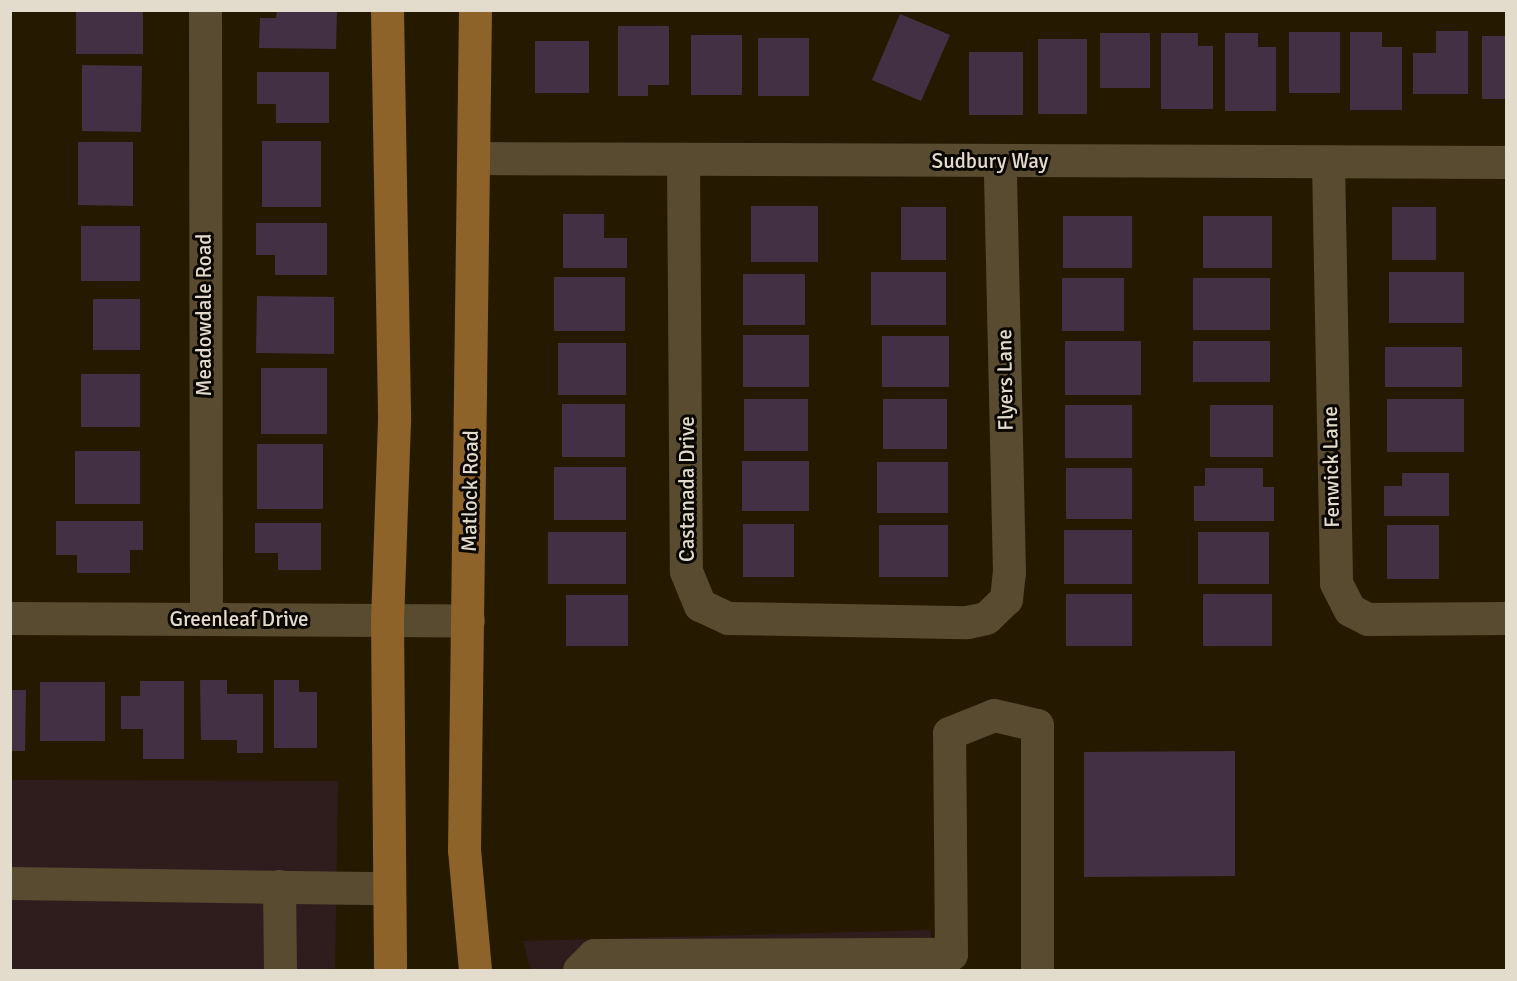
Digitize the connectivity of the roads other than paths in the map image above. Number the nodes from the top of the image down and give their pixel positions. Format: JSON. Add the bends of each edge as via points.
{"nodes":[{"id":1,"x":205,"y":10,"type":"edge"},
{"id":2,"x":387,"y":10,"type":"edge"},
{"id":3,"x":476,"y":10,"type":"edge"},
{"id":4,"x":474,"y":158,"type":"junction"},
{"id":5,"x":683,"y":160,"type":"junction"},
{"id":6,"x":1000,"y":160,"type":"junction"},
{"id":7,"x":1328,"y":162,"type":"junction"},
{"id":8,"x":1506,"y":162,"type":"edge"},
{"id":9,"x":1006,"y":599,"type":"joint"},
{"id":10,"x":10,"y":618,"type":"edge"},
{"id":11,"x":1506,"y":618,"type":"edge"},
{"id":12,"x":206,"y":619,"type":"junction"},
{"id":13,"x":387,"y":619,"type":"junction"},
{"id":14,"x":468,"y":620,"type":"junction"},
{"id":15,"x":10,"y":883,"type":"edge"},
{"id":16,"x":279,"y":886,"type":"junction"},
{"id":17,"x":387,"y":888,"type":"junction"},
{"id":18,"x":951,"y":962,"type":"edge"},
{"id":19,"x":280,"y":970,"type":"edge"},
{"id":20,"x":390,"y":970,"type":"edge"},
{"id":21,"x":475,"y":970,"type":"edge"},
{"id":22,"x":579,"y":970,"type":"edge"},
{"id":23,"x":1037,"y":970,"type":"edge"}],
"edges":[{"from":1,"to":12,"type":"street","name":"Meadowdale Road"},
{"from":2,"to":13,"type":"main road","via":[[394,421]]},
{"from":3,"to":4,"type":"main road","name":"Matlock Road"},
{"from":4,"to":5,"type":"street","name":"Sudbury Way"},
{"from":4,"to":14,"type":"main road","name":"Matlock Road"},
{"from":5,"to":6,"type":"street","name":"Sudbury Way"},
{"from":5,"to":9,"type":"street","name":"Castanada Drive","via":[[686,571],[700,605],[728,618],[967,622],[986,618]]},
{"from":6,"to":7,"type":"street","name":"Sudbury Way"},
{"from":6,"to":9,"type":"street","name":"Flyers Lane"},
{"from":7,"to":8,"type":"street","name":"Sudbury Way"},
{"from":7,"to":11,"type":"street","name":"Fenwick Lane","via":[[1336,583],[1350,610],[1368,619]]},
{"from":10,"to":12,"type":"street","name":"Greenleaf Drive"},
{"from":12,"to":13,"type":"street","name":"Greenleaf Drive"},
{"from":13,"to":14,"type":"street","name":"Greenleaf Drive"},
{"from":13,"to":17,"type":"main road"},
{"from":14,"to":21,"type":"main road","name":"Matlock Road","via":[[464,850]]},
{"from":15,"to":16,"type":"street"},
{"from":16,"to":17,"type":"street"},
{"from":16,"to":19,"type":"street"},
{"from":17,"to":20,"type":"main road"},
{"from":18,"to":22,"type":"street","via":[[594,956]]},
{"from":18,"to":23,"type":"street","via":[[949,733],[994,716],[1037,725]]}]}
